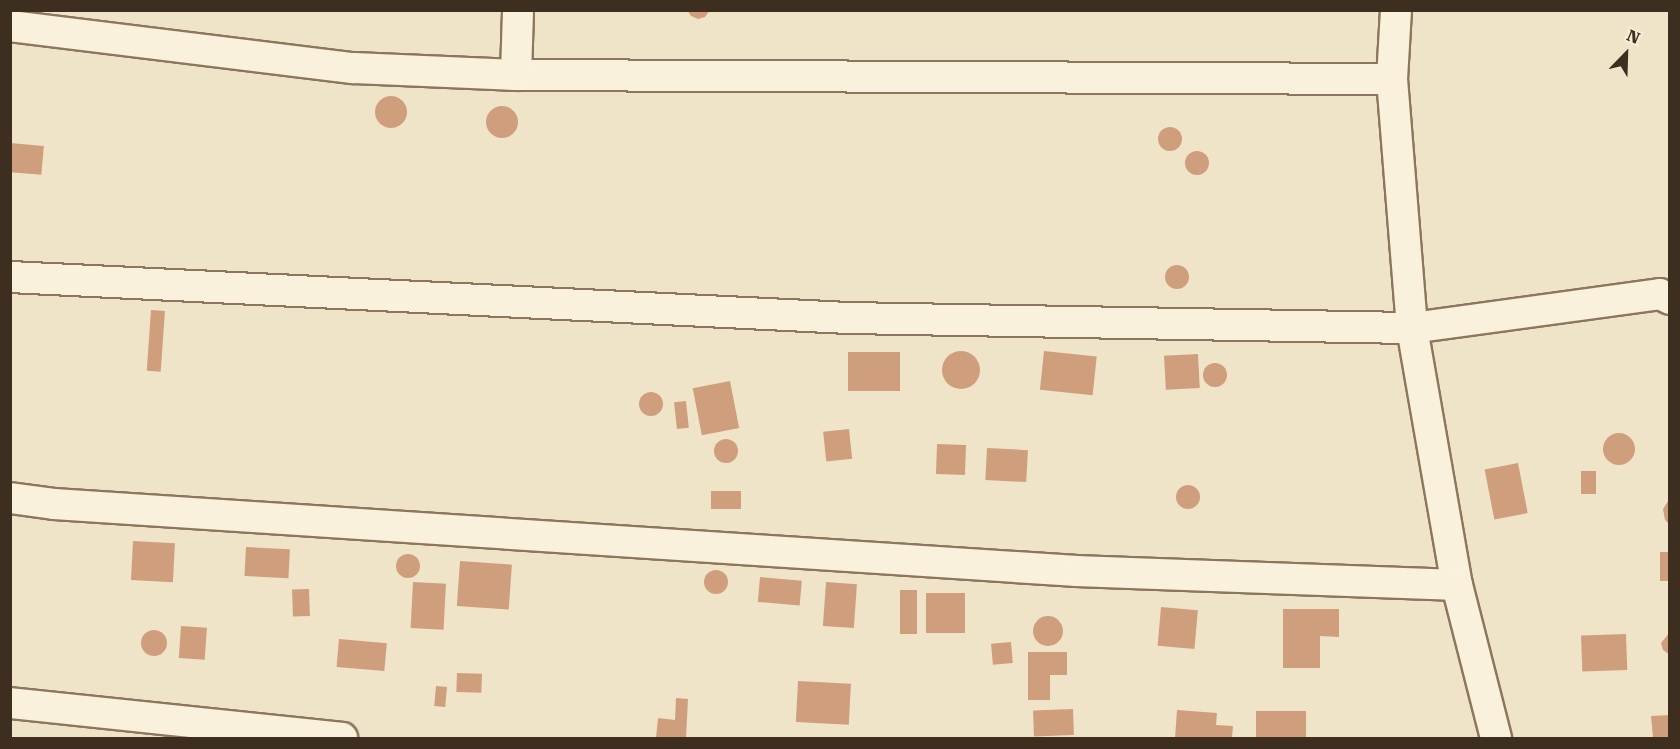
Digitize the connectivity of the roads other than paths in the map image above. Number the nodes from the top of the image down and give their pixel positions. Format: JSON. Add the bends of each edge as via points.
{"nodes":[{"id":1,"x":518,"y":10,"type":"edge"},
{"id":2,"x":1396,"y":10,"type":"edge"},
{"id":3,"x":10,"y":26,"type":"edge"},
{"id":4,"x":516,"y":75,"type":"junction"},
{"id":5,"x":1392,"y":79,"type":"junction"},
{"id":6,"x":10,"y":277,"type":"edge"},
{"id":7,"x":1670,"y":299,"type":"edge"},
{"id":8,"x":1412,"y":328,"type":"junction"},
{"id":9,"x":10,"y":498,"type":"edge"},
{"id":10,"x":1457,"y":585,"type":"junction"},
{"id":11,"x":10,"y":703,"type":"edge"},
{"id":12,"x":342,"y":738,"type":"edge"},
{"id":13,"x":1496,"y":738,"type":"edge"}],
"edges":[{"from":1,"to":4,"type":"street"},
{"from":2,"to":5,"type":"street"},
{"from":3,"to":4,"type":"street","via":[[354,68]]},
{"from":4,"to":5,"type":"street"},
{"from":5,"to":8,"type":"street"},
{"from":6,"to":8,"type":"street","via":[[848,318]]},
{"from":7,"to":8,"type":"street","via":[[1660,294]]},
{"from":8,"to":10,"type":"street"},
{"from":9,"to":10,"type":"street","via":[[1077,572]]},
{"from":10,"to":13,"type":"street"},
{"from":11,"to":12,"type":"street"}]}
